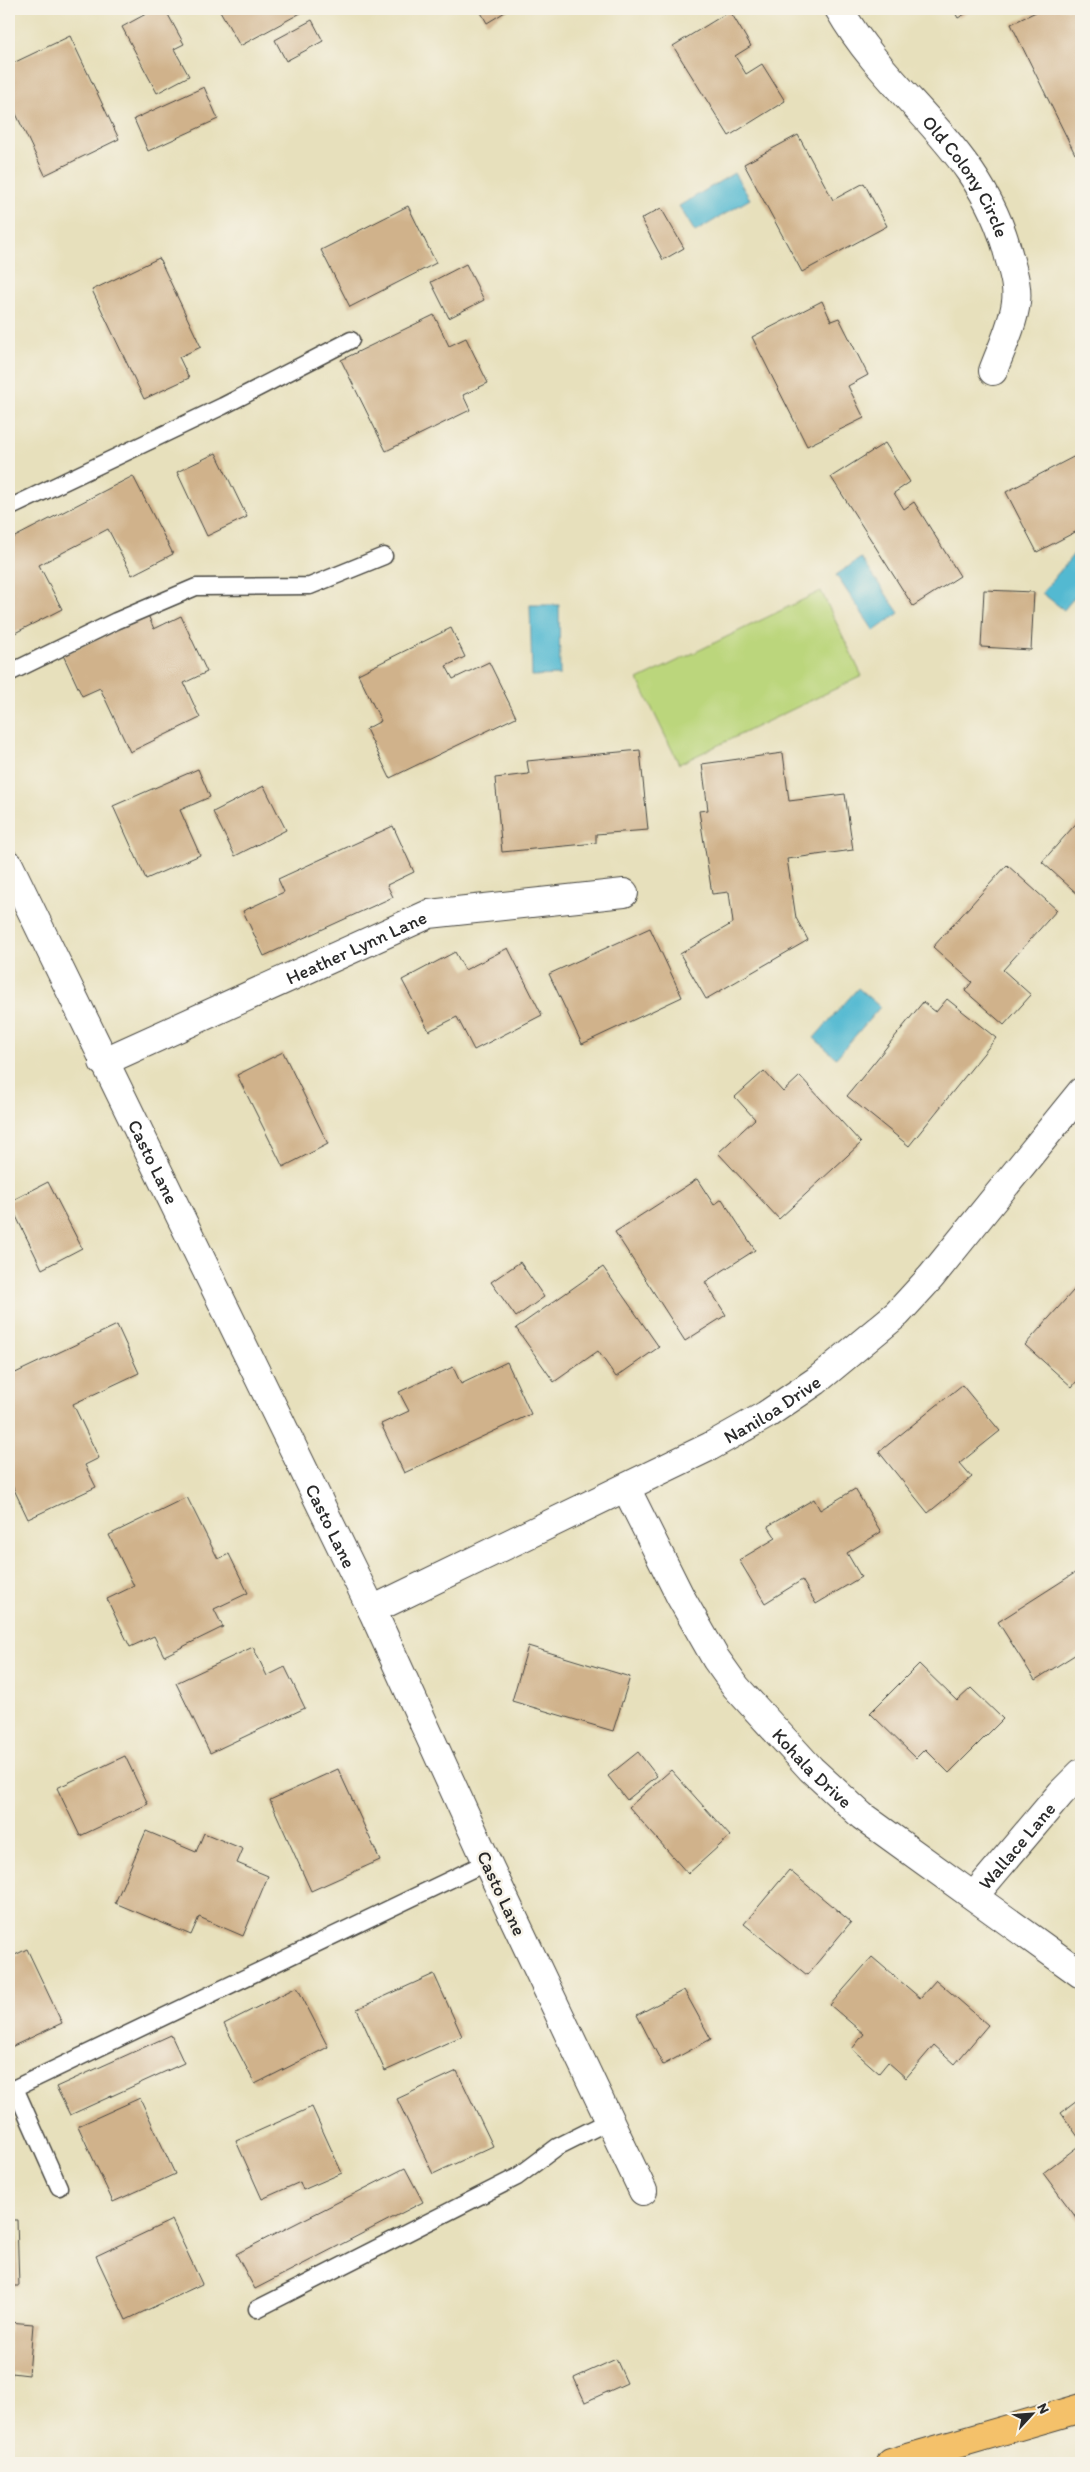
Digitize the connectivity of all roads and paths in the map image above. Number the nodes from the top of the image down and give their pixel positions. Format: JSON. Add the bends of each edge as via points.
{"nodes":[{"id":1,"x":840,"y":9,"type":"edge"},
{"id":2,"x":351,"y":340,"type":"dead end"},
{"id":3,"x":993,"y":371,"type":"dead end"},
{"id":4,"x":9,"y":508,"type":"edge"},
{"id":5,"x":384,"y":556,"type":"dead end"},
{"id":6,"x":9,"y":673,"type":"edge"},
{"id":7,"x":9,"y":865,"type":"edge"},
{"id":8,"x":624,"y":894,"type":"dead end"},
{"id":9,"x":103,"y":1062,"type":"junction"},
{"id":10,"x":1081,"y":1092,"type":"edge"},
{"id":11,"x":626,"y":1488,"type":"junction"},
{"id":12,"x":372,"y":1610,"type":"junction"},
{"id":13,"x":1081,"y":1773,"type":"edge"},
{"id":14,"x":487,"y":1862,"type":"junction"},
{"id":15,"x":974,"y":1896,"type":"junction"},
{"id":16,"x":1081,"y":1974,"type":"edge"},
{"id":17,"x":611,"y":2120,"type":"junction"},
{"id":18,"x":59,"y":2187,"type":"dead end"},
{"id":19,"x":643,"y":2192,"type":"dead end"},
{"id":20,"x":257,"y":2309,"type":"dead end"},
{"id":21,"x":1081,"y":2408,"type":"edge"},
{"id":22,"x":891,"y":2463,"type":"edge"}],
"edges":[{"from":1,"to":3,"type":"street","name":"Old Colony Circle","via":[[868,52],[947,139],[994,212],[1011,264],[1016,301]]},
{"from":2,"to":4,"type":"lane","via":[[223,406]]},
{"from":5,"to":6,"type":"lane","via":[[310,586],[196,588],[116,621]]},
{"from":7,"to":9,"type":"street","name":"Casto Lane"},
{"from":8,"to":9,"type":"street","name":"Heather Lynn Lane","via":[[429,914]]},
{"from":9,"to":12,"type":"street","name":"Casto Lane"},
{"from":10,"to":11,"type":"street","name":"Naniloa Drive","via":[[930,1277],[897,1314],[859,1348],[766,1415]]},
{"from":11,"to":12,"type":"street","name":"Naniloa Drive"},
{"from":11,"to":15,"type":"street","name":"Kohala Drive","via":[[680,1596],[736,1687],[811,1769],[862,1816]]},
{"from":12,"to":14,"type":"street","name":"Casto Lane"},
{"from":13,"to":15,"type":"street","name":"Wallace Lane"},
{"from":14,"to":17,"type":"street","name":"Casto Lane"},
{"from":14,"to":18,"type":"lane","via":[[15,2088]]},
{"from":15,"to":16,"type":"street","name":"Kohala Drive"},
{"from":17,"to":19,"type":"street","name":"Casto Lane"},
{"from":17,"to":20,"type":"lane","via":[[557,2147],[517,2177]]},
{"from":21,"to":22,"type":"highway"}]}
